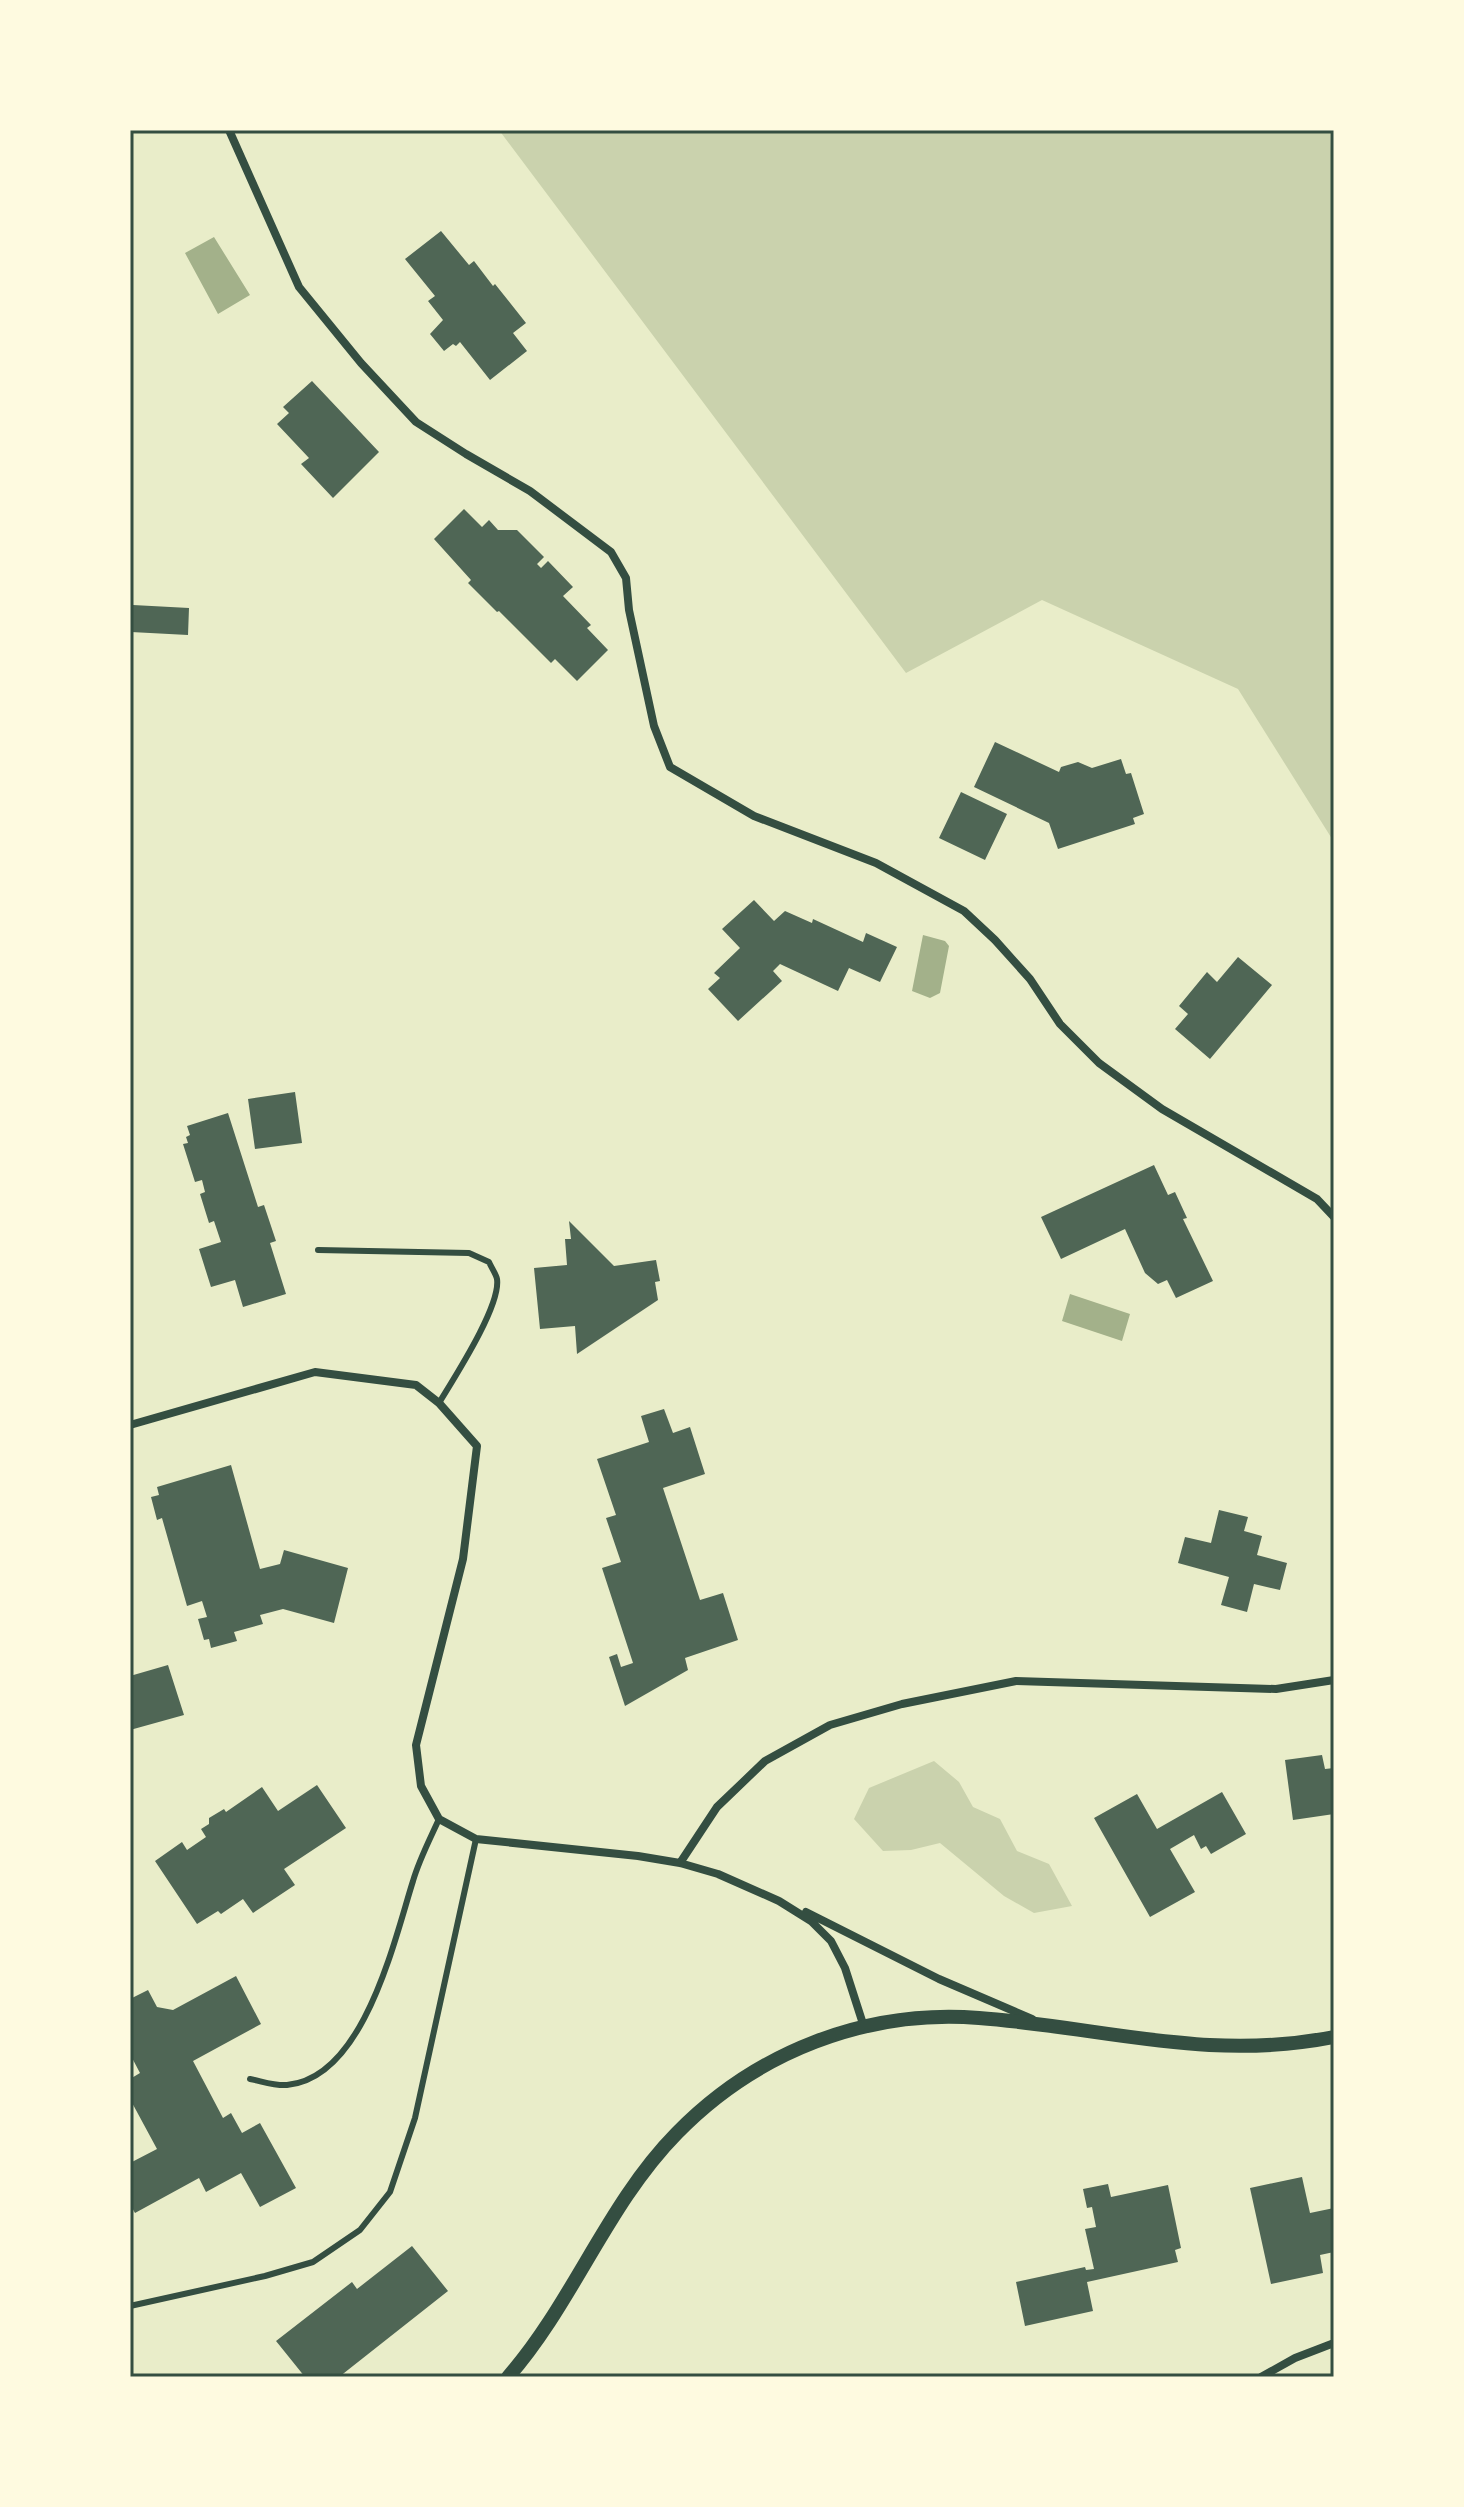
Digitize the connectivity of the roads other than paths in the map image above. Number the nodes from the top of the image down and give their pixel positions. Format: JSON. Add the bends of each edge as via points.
{"nodes":[{"id":1,"x":222,"y":130,"type":"edge"},
{"id":2,"x":229,"y":130,"type":"edge"},
{"id":3,"x":1334,"y":1217,"type":"edge"},
{"id":4,"x":318,"y":1250,"type":"dead end"},
{"id":5,"x":439,"y":1403,"type":"junction"},
{"id":6,"x":130,"y":1425,"type":"edge"},
{"id":7,"x":1334,"y":1680,"type":"edge"},
{"id":8,"x":439,"y":1819,"type":"junction"},
{"id":9,"x":476,"y":1839,"type":"junction"},
{"id":10,"x":680,"y":1863,"type":"junction"},
{"id":11,"x":779,"y":1901,"type":"junction"},
{"id":12,"x":1047,"y":2026,"type":"junction"},
{"id":13,"x":864,"y":2027,"type":"junction"},
{"id":14,"x":1334,"y":2037,"type":"edge"},
{"id":15,"x":250,"y":2079,"type":"dead end"},
{"id":16,"x":130,"y":2306,"type":"edge"},
{"id":17,"x":1334,"y":2343,"type":"edge"},
{"id":18,"x":508,"y":2377,"type":"edge"},
{"id":19,"x":1261,"y":2377,"type":"edge"}],
"edges":[{"from":1,"to":2,"type":"street"},
{"from":2,"to":3,"type":"street","via":[[299,287],[361,363],[416,422],[530,491],[611,552],[626,578],[654,726],[670,767],[754,816],[876,863],[964,911],[1030,979],[1060,1024],[1099,1063],[1162,1109],[1317,1199]]},
{"from":4,"to":5,"type":"lane","via":[[469,1253],[489,1262],[497,1280],[490,1308]]},
{"from":5,"to":6,"type":"street","via":[[416,1385],[315,1372]]},
{"from":5,"to":8,"type":"street","via":[[477,1446],[463,1559],[416,1745],[421,1786]]},
{"from":7,"to":10,"type":"street","via":[[1276,1689],[1016,1681],[888,1708],[830,1725],[765,1761],[717,1807]]},
{"from":8,"to":9,"type":"street"},
{"from":8,"to":15,"type":"lane","via":[[414,1878],[390,1960],[346,2051],[318,2074],[287,2085]]},
{"from":9,"to":10,"type":"street"},
{"from":9,"to":16,"type":"lane","via":[[415,2118],[390,2192],[360,2230],[313,2262]]},
{"from":10,"to":11,"type":"street"},
{"from":11,"to":12,"type":"street"},
{"from":11,"to":13,"type":"street","via":[[831,1941]]},
{"from":12,"to":13,"type":"street","via":[[946,2016]]},
{"from":12,"to":14,"type":"street","via":[[1214,2047],[1277,2046]]},
{"from":13,"to":18,"type":"street","via":[[817,2040],[768,2063],[718,2096],[675,2134],[612,2218]]},
{"from":17,"to":19,"type":"street"}]}
